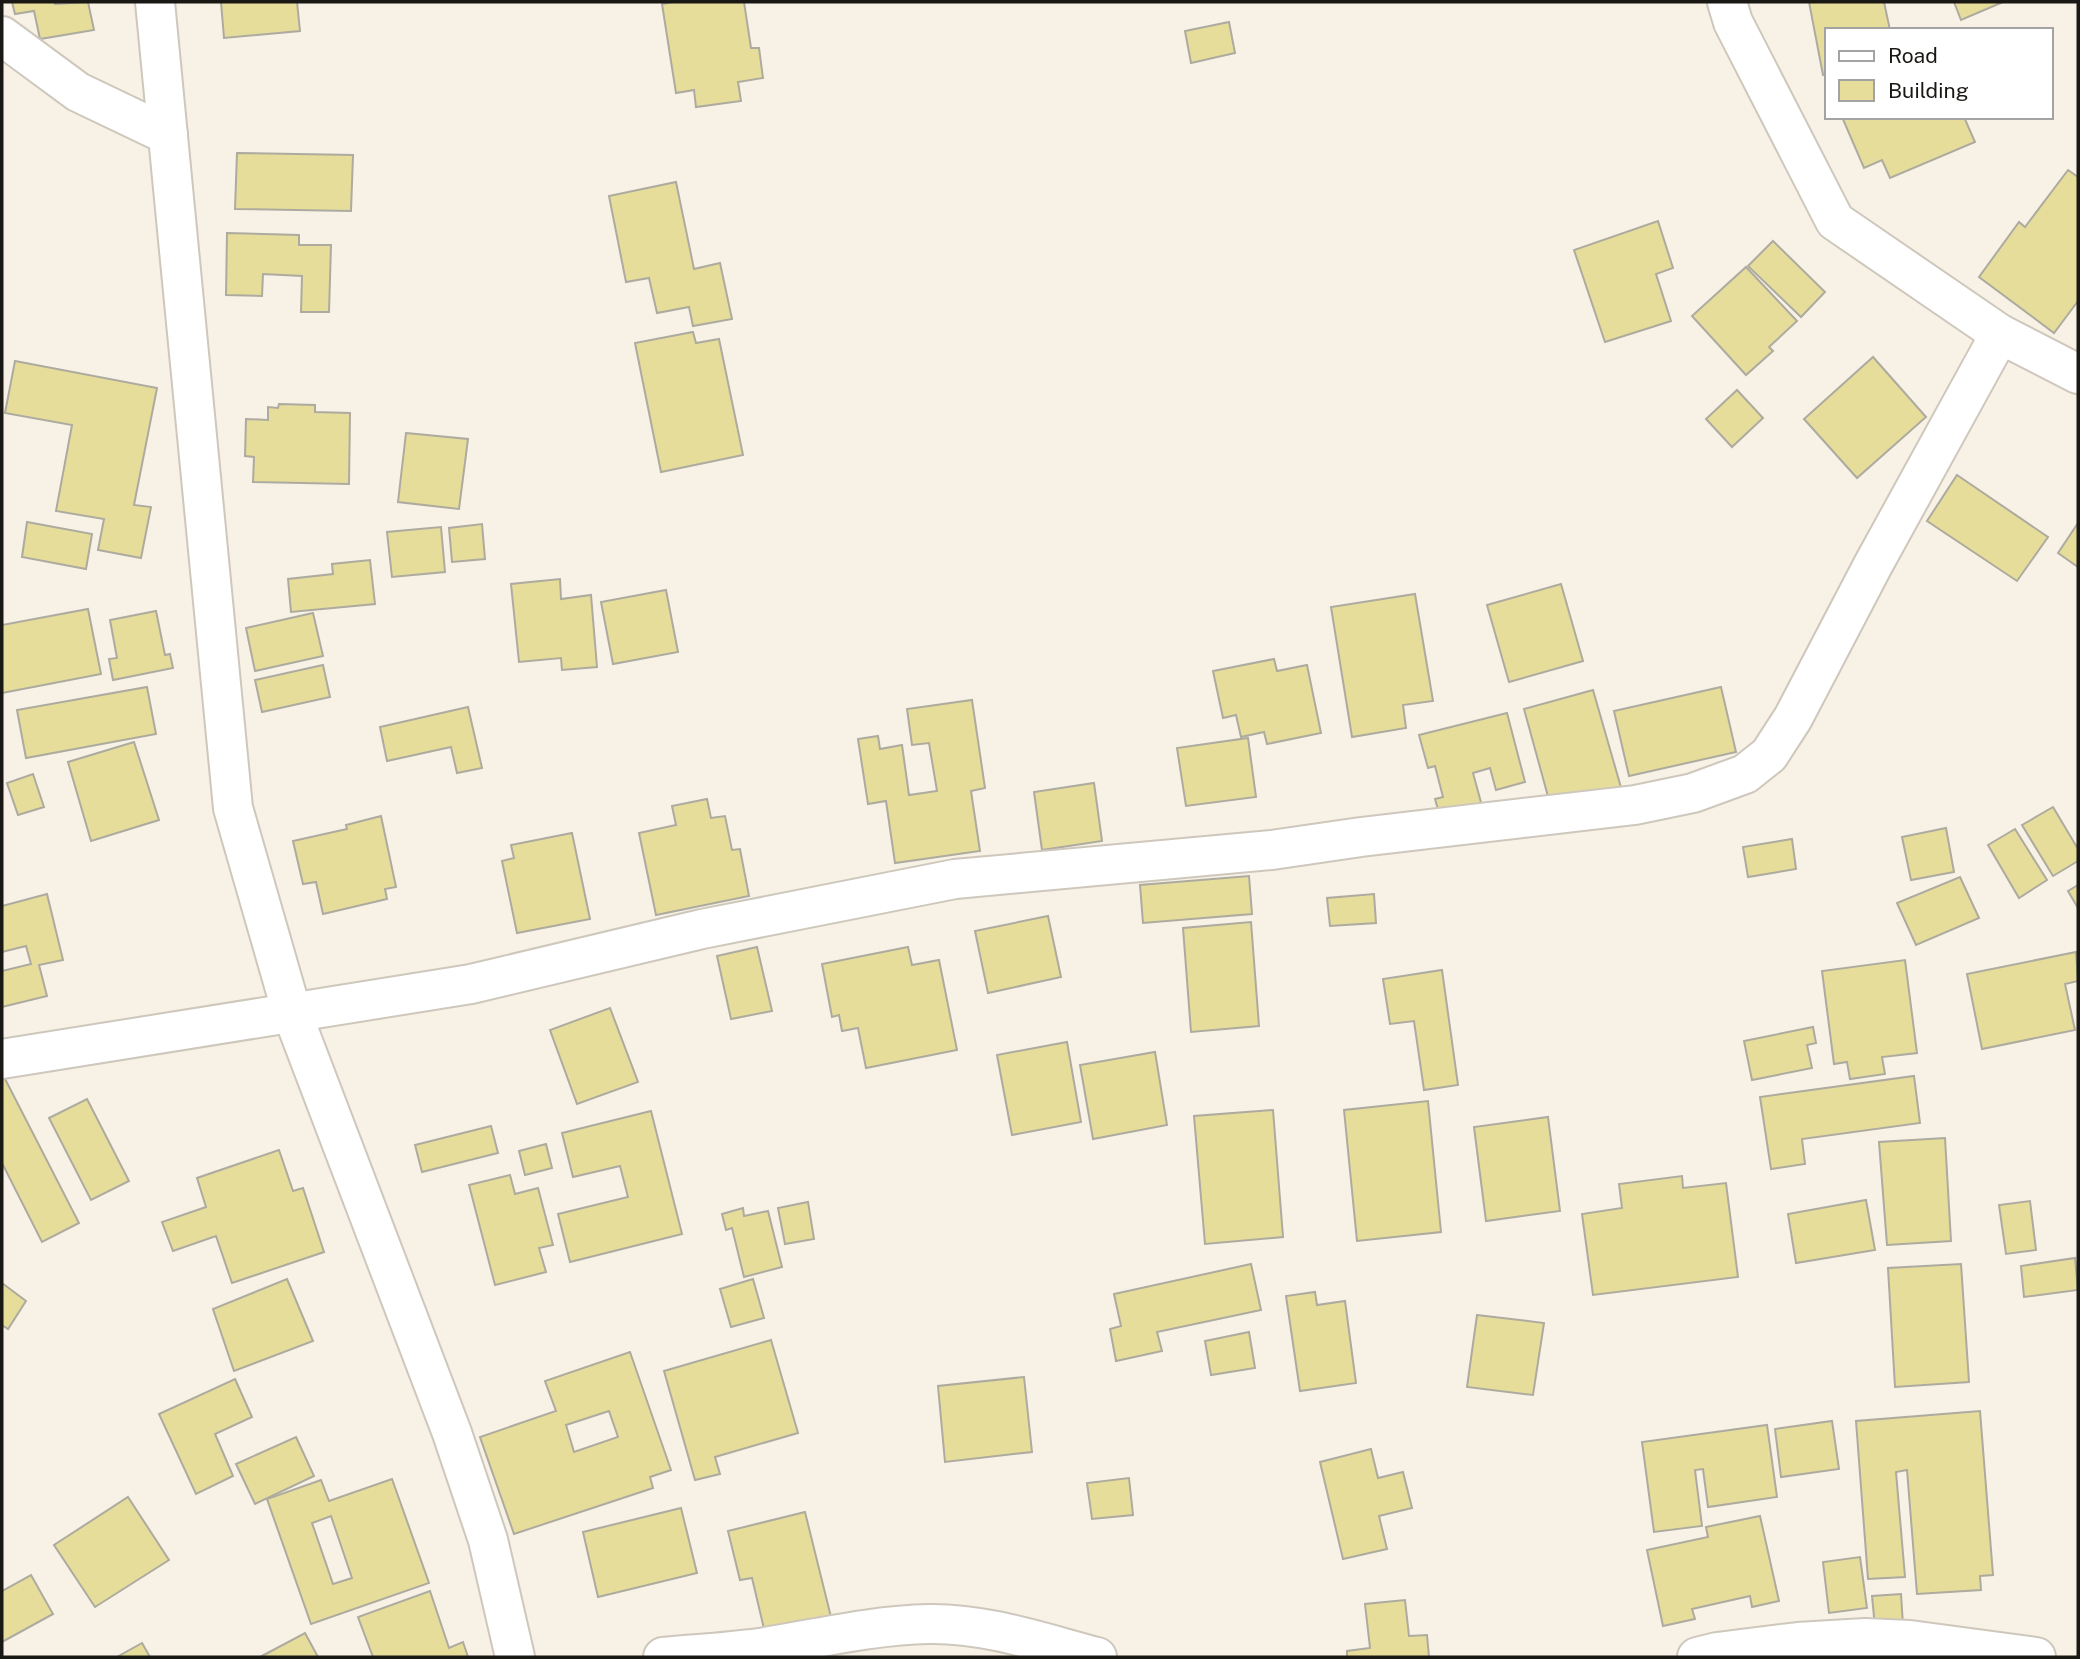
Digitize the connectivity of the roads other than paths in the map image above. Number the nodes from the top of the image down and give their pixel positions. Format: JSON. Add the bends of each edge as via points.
{"nodes":[{"id":1,"x":155,"y":2,"type":"edge"},
{"id":2,"x":1727,"y":2,"type":"edge"},
{"id":3,"x":2,"y":36,"type":"edge"},
{"id":4,"x":168,"y":135,"type":"junction"},
{"id":5,"x":2000,"y":334,"type":"junction"},
{"id":6,"x":2078,"y":374,"type":"edge"},
{"id":7,"x":292,"y":1013,"type":"junction"},
{"id":8,"x":2,"y":1059,"type":"edge"},
{"id":9,"x":515,"y":1657,"type":"edge"},
{"id":10,"x":663,"y":1657,"type":"edge"},
{"id":11,"x":1097,"y":1657,"type":"edge"},
{"id":12,"x":1698,"y":1657,"type":"edge"},
{"id":13,"x":2036,"y":1657,"type":"edge"}],
"edges":[{"from":1,"to":4,"type":"street"},
{"from":2,"to":5,"type":"street","via":[[1835,222]]},
{"from":3,"to":4,"type":"street","via":[[78,92]]},
{"from":4,"to":7,"type":"street","via":[[233,808]]},
{"from":5,"to":6,"type":"street"},
{"from":5,"to":7,"type":"street","via":[[1793,718],[1769,755],[1745,774],[1693,793],[1635,805],[1272,850],[955,879],[702,929],[471,985]]},
{"from":7,"to":8,"type":"street"},
{"from":7,"to":9,"type":"street","via":[[453,1433],[488,1540]]},
{"from":10,"to":11,"type":"street","via":[[929,1624],[975,1628]]},
{"from":12,"to":13,"type":"street","via":[[1798,1642],[1865,1639],[1910,1640]]}]}
